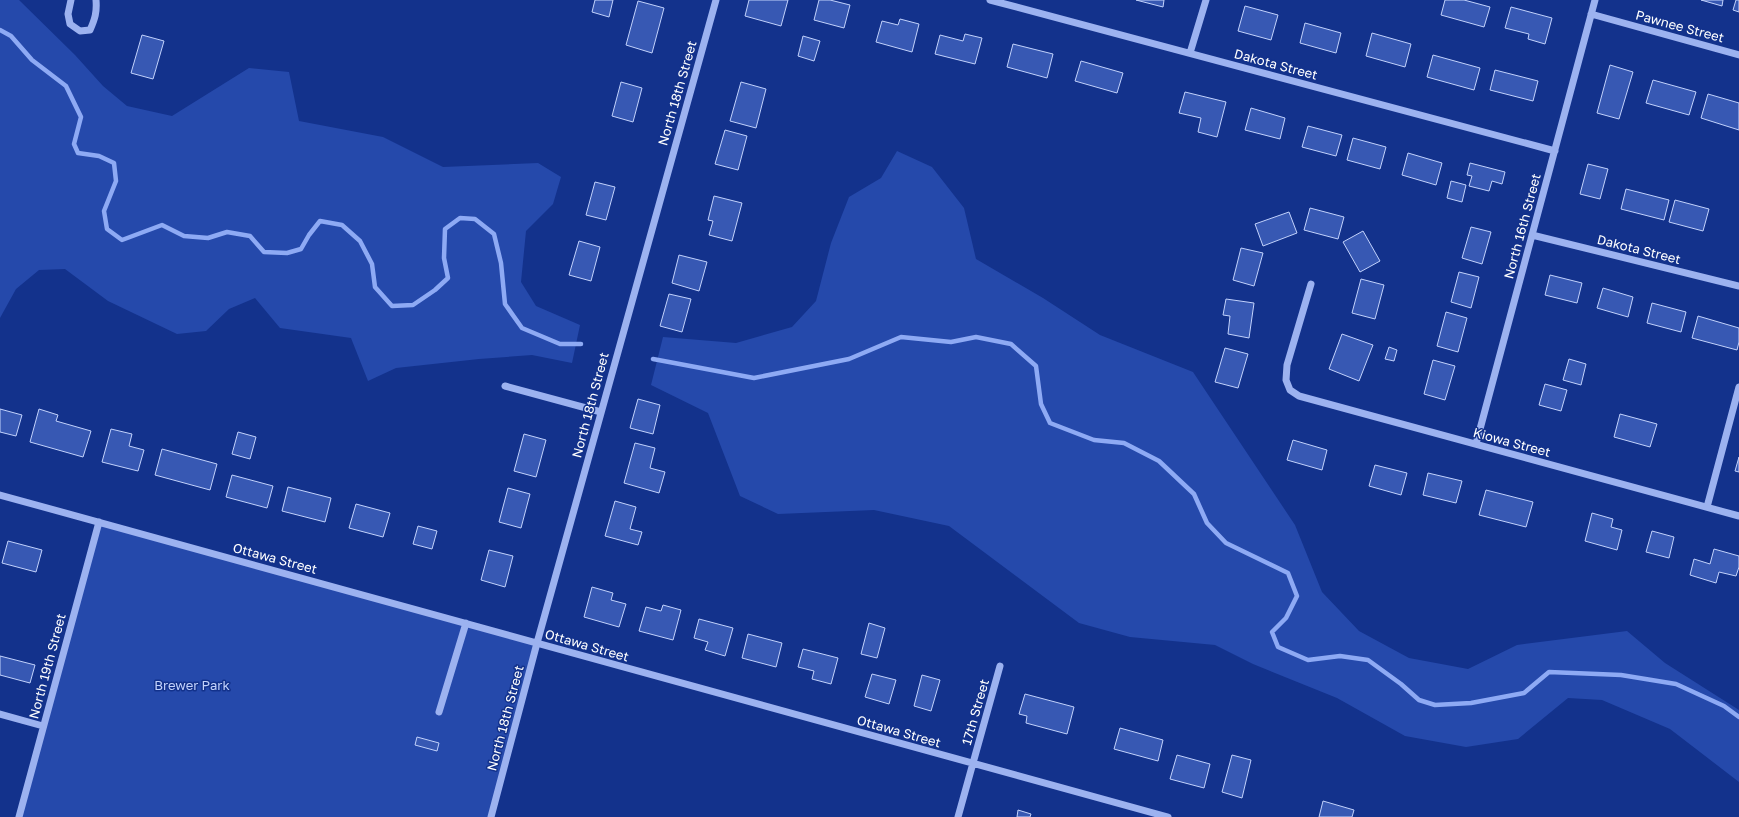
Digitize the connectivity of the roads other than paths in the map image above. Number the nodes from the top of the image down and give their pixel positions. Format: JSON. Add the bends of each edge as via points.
{"nodes":[{"id":1,"x":71,"y":0,"type":"edge"},
{"id":2,"x":96,"y":0,"type":"edge"},
{"id":3,"x":716,"y":0,"type":"edge"},
{"id":4,"x":990,"y":0,"type":"edge"},
{"id":5,"x":1206,"y":0,"type":"edge"},
{"id":6,"x":1595,"y":0,"type":"edge"},
{"id":7,"x":1591,"y":14,"type":"junction"},
{"id":8,"x":1190,"y":53,"type":"junction"},
{"id":9,"x":1739,"y":54,"type":"edge"},
{"id":10,"x":1555,"y":151,"type":"junction"},
{"id":11,"x":1532,"y":235,"type":"junction"},
{"id":12,"x":1311,"y":284,"type":"dead end"},
{"id":13,"x":1739,"y":286,"type":"edge"},
{"id":14,"x":505,"y":386,"type":"dead end"},
{"id":15,"x":1739,"y":387,"type":"edge"},
{"id":16,"x":601,"y":412,"type":"junction"},
{"id":17,"x":1476,"y":444,"type":"junction"},
{"id":18,"x":0,"y":495,"type":"edge"},
{"id":19,"x":1706,"y":507,"type":"junction"},
{"id":20,"x":1739,"y":516,"type":"edge"},
{"id":21,"x":99,"y":522,"type":"junction"},
{"id":22,"x":466,"y":624,"type":"junction"},
{"id":23,"x":537,"y":643,"type":"junction"},
{"id":24,"x":1000,"y":666,"type":"dead end"},
{"id":25,"x":439,"y":712,"type":"dead end"},
{"id":26,"x":0,"y":714,"type":"edge"},
{"id":27,"x":43,"y":726,"type":"junction"},
{"id":28,"x":972,"y":764,"type":"junction"},
{"id":29,"x":19,"y":817,"type":"edge"},
{"id":30,"x":491,"y":817,"type":"edge"},
{"id":31,"x":958,"y":817,"type":"edge"},
{"id":32,"x":1168,"y":817,"type":"edge"}],
"edges":[{"from":1,"to":2,"type":"street","via":[[68,14],[70,24],[80,31],[90,30],[97,12]]},
{"from":3,"to":16,"type":"street","name":"North 18th Street"},
{"from":4,"to":8,"type":"street","name":"Dakota Street"},
{"from":5,"to":8,"type":"street"},
{"from":6,"to":7,"type":"street","name":"North 16th Street"},
{"from":7,"to":9,"type":"street","name":"Pawnee Street"},
{"from":7,"to":10,"type":"street","name":"North 16th Street"},
{"from":8,"to":10,"type":"street","name":"Dakota Street"},
{"from":10,"to":11,"type":"street","name":"North 16th Street"},
{"from":11,"to":13,"type":"street","name":"Dakota Street"},
{"from":11,"to":17,"type":"street","name":"North 16th Street"},
{"from":12,"to":17,"type":"street","name":"Kiowa Street","via":[[1287,365],[1286,380],[1290,390],[1299,396]]},
{"from":14,"to":16,"type":"street"},
{"from":15,"to":19,"type":"street"},
{"from":16,"to":23,"type":"street","name":"North 18th Street"},
{"from":17,"to":19,"type":"street","name":"Kiowa Street"},
{"from":18,"to":21,"type":"street","name":"Ottawa Street"},
{"from":19,"to":20,"type":"street","name":"Kiowa Street"},
{"from":21,"to":22,"type":"street","name":"Ottawa Street"},
{"from":21,"to":27,"type":"street","name":"North 19th Street"},
{"from":22,"to":23,"type":"street","name":"Ottawa Street"},
{"from":22,"to":25,"type":"street"},
{"from":23,"to":28,"type":"street","name":"Ottawa Street"},
{"from":23,"to":30,"type":"street","name":"North 18th Street"},
{"from":24,"to":28,"type":"street","name":"17th Street"},
{"from":26,"to":27,"type":"street"},
{"from":27,"to":29,"type":"street","name":"North 19th Street"},
{"from":28,"to":31,"type":"street","name":"17th Street"},
{"from":28,"to":32,"type":"street","name":"Ottawa Street"}]}
